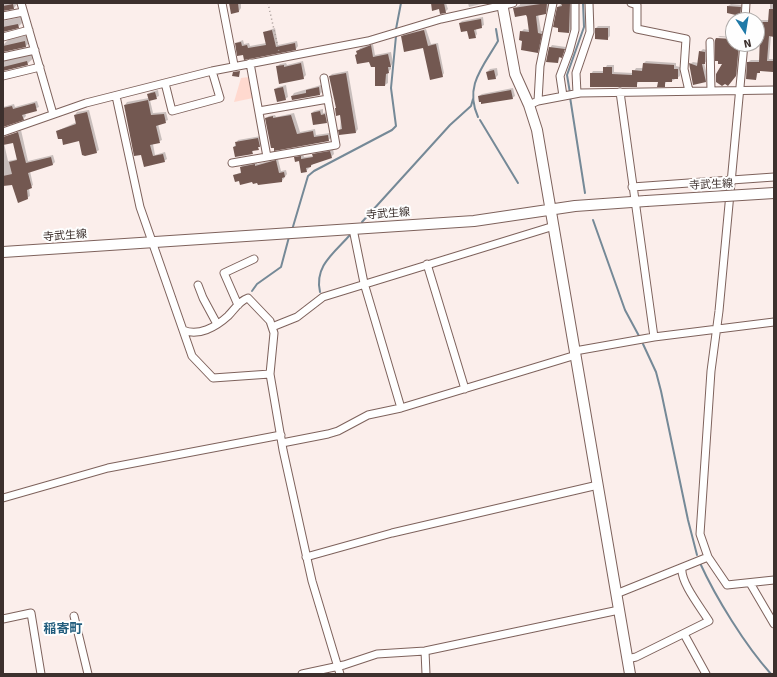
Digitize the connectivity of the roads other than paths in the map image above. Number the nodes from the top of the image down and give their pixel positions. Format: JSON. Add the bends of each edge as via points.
{"nodes":[{"id":1,"x":21,"y":3,"type":"edge"},
{"id":2,"x":222,"y":3,"type":"edge"},
{"id":3,"x":513,"y":3,"type":"edge"},
{"id":4,"x":553,"y":3,"type":"edge"},
{"id":5,"x":575,"y":3,"type":"edge"},
{"id":6,"x":589,"y":3,"type":"edge"},
{"id":7,"x":630,"y":3,"type":"edge"},
{"id":8,"x":502,"y":4,"type":"edge"},
{"id":9,"x":23,"y":12,"type":"junction"},
{"id":10,"x":3,"y":16,"type":"edge"},
{"id":11,"x":29,"y":30,"type":"junction"},
{"id":12,"x":3,"y":37,"type":"edge"},
{"id":13,"x":710,"y":42,"type":"dead end"},
{"id":14,"x":35,"y":50,"type":"junction"},
{"id":15,"x":743,"y":52,"type":"edge"},
{"id":16,"x":3,"y":57,"type":"edge"},
{"id":17,"x":250,"y":63,"type":"junction"},
{"id":18,"x":234,"y":65,"type":"junction"},
{"id":19,"x":40,"y":67,"type":"junction"},
{"id":20,"x":212,"y":71,"type":"junction"},
{"id":21,"x":3,"y":76,"type":"edge"},
{"id":22,"x":324,"y":78,"type":"dead end"},
{"id":23,"x":165,"y":83,"type":"junction"},
{"id":24,"x":774,"y":90,"type":"edge"},
{"id":25,"x":689,"y":91,"type":"junction"},
{"id":26,"x":711,"y":91,"type":"junction"},
{"id":27,"x":740,"y":91,"type":"junction"},
{"id":28,"x":620,"y":92,"type":"junction"},
{"id":29,"x":576,"y":93,"type":"junction"},
{"id":30,"x":564,"y":95,"type":"junction"},
{"id":31,"x":116,"y":96,"type":"junction"},
{"id":32,"x":328,"y":99,"type":"junction"},
{"id":33,"x":534,"y":103,"type":"junction"},
{"id":34,"x":259,"y":111,"type":"junction"},
{"id":35,"x":53,"y":114,"type":"junction"},
{"id":36,"x":3,"y":132,"type":"edge"},
{"id":37,"x":267,"y":157,"type":"junction"},
{"id":38,"x":232,"y":163,"type":"dead end"},
{"id":39,"x":774,"y":177,"type":"edge"},
{"id":40,"x":731,"y":181,"type":"junction"},
{"id":41,"x":632,"y":187,"type":"junction"},
{"id":42,"x":774,"y":193,"type":"edge"},
{"id":43,"x":634,"y":202,"type":"junction"},
{"id":44,"x":551,"y":209,"type":"junction"},
{"id":45,"x":554,"y":226,"type":"junction"},
{"id":46,"x":353,"y":229,"type":"junction"},
{"id":47,"x":152,"y":242,"type":"junction"},
{"id":48,"x":3,"y":252,"type":"edge"},
{"id":49,"x":254,"y":259,"type":"dead end"},
{"id":50,"x":427,"y":264,"type":"junction"},
{"id":51,"x":364,"y":283,"type":"junction"},
{"id":52,"x":198,"y":284,"type":"dead end"},
{"id":53,"x":238,"y":305,"type":"junction"},
{"id":54,"x":774,"y":322,"type":"edge"},
{"id":55,"x":217,"y":324,"type":"junction"},
{"id":56,"x":272,"y":327,"type":"junction"},
{"id":57,"x":183,"y":330,"type":"junction"},
{"id":58,"x":715,"y":331,"type":"junction"},
{"id":59,"x":654,"y":337,"type":"junction"},
{"id":60,"x":576,"y":353,"type":"junction"},
{"id":61,"x":270,"y":374,"type":"junction"},
{"id":62,"x":464,"y":389,"type":"junction"},
{"id":63,"x":401,"y":408,"type":"junction"},
{"id":64,"x":281,"y":435,"type":"junction"},
{"id":65,"x":282,"y":443,"type":"junction"},
{"id":66,"x":598,"y":485,"type":"junction"},
{"id":67,"x":3,"y":498,"type":"edge"},
{"id":68,"x":306,"y":557,"type":"junction"},
{"id":69,"x":708,"y":557,"type":"junction"},
{"id":70,"x":682,"y":568,"type":"junction"},
{"id":71,"x":774,"y":580,"type":"edge"},
{"id":72,"x":750,"y":583,"type":"junction"},
{"id":73,"x":616,"y":594,"type":"junction"},
{"id":74,"x":619,"y":610,"type":"junction"},
{"id":75,"x":74,"y":616,"type":"dead end"},
{"id":76,"x":3,"y":619,"type":"edge"},
{"id":77,"x":774,"y":624,"type":"edge"},
{"id":78,"x":684,"y":634,"type":"junction"},
{"id":79,"x":425,"y":651,"type":"junction"},
{"id":80,"x":627,"y":659,"type":"junction"},
{"id":81,"x":338,"y":666,"type":"junction"},
{"id":82,"x":42,"y":674,"type":"edge"},
{"id":83,"x":88,"y":674,"type":"edge"},
{"id":84,"x":302,"y":674,"type":"edge"},
{"id":85,"x":340,"y":674,"type":"edge"},
{"id":86,"x":426,"y":674,"type":"edge"},
{"id":87,"x":630,"y":674,"type":"edge"},
{"id":88,"x":706,"y":674,"type":"edge"}],
"edges":[{"from":1,"to":9,"type":"street"},
{"from":2,"to":18,"type":"street"},
{"from":3,"to":8,"type":"street"},
{"from":4,"to":33,"type":"street"},
{"from":5,"to":30,"type":"street","via":[[575,30],[560,76]]},
{"from":6,"to":29,"type":"street","via":[[590,32],[576,73]]},
{"from":7,"to":25,"type":"street","via":[[637,5],[636,29],[686,39],[684,69]]},
{"from":8,"to":17,"type":"street","via":[[368,41]]},
{"from":8,"to":33,"type":"main road","via":[[519,84]]},
{"from":9,"to":10,"type":"street"},
{"from":9,"to":11,"type":"street"},
{"from":11,"to":12,"type":"street"},
{"from":11,"to":14,"type":"street"},
{"from":13,"to":26,"type":"street"},
{"from":14,"to":16,"type":"street"},
{"from":14,"to":19,"type":"street"},
{"from":15,"to":27,"type":"street"},
{"from":17,"to":18,"type":"street"},
{"from":17,"to":34,"type":"street"},
{"from":18,"to":20,"type":"street"},
{"from":19,"to":21,"type":"street"},
{"from":19,"to":35,"type":"street"},
{"from":20,"to":23,"type":"street"},
{"from":20,"to":23,"type":"street","via":[[220,98],[172,111]]},
{"from":22,"to":32,"type":"street"},
{"from":23,"to":31,"type":"street"},
{"from":24,"to":27,"type":"street"},
{"from":25,"to":26,"type":"street"},
{"from":25,"to":28,"type":"street"},
{"from":26,"to":27,"type":"street"},
{"from":27,"to":40,"type":"street"},
{"from":28,"to":29,"type":"street"},
{"from":28,"to":41,"type":"street"},
{"from":29,"to":30,"type":"street"},
{"from":30,"to":33,"type":"street"},
{"from":31,"to":35,"type":"street"},
{"from":31,"to":47,"type":"street","via":[[140,207]]},
{"from":32,"to":34,"type":"street"},
{"from":32,"to":37,"type":"street","via":[[336,145]]},
{"from":33,"to":44,"type":"main road"},
{"from":34,"to":37,"type":"street"},
{"from":35,"to":36,"type":"street"},
{"from":37,"to":38,"type":"street"},
{"from":39,"to":40,"type":"street"},
{"from":40,"to":41,"type":"street"},
{"from":40,"to":58,"type":"street"},
{"from":41,"to":43,"type":"street"},
{"from":42,"to":43,"type":"main road","name":"寺武生線","bridge":true},
{"from":43,"to":44,"type":"main road","name":"寺武生線"},
{"from":43,"to":59,"type":"street"},
{"from":44,"to":45,"type":"main road"},
{"from":44,"to":46,"type":"main road","name":"寺武生線","via":[[474,221]]},
{"from":45,"to":50,"type":"street"},
{"from":45,"to":60,"type":"main road"},
{"from":46,"to":47,"type":"main road","name":"寺武生線"},
{"from":46,"to":51,"type":"street"},
{"from":47,"to":48,"type":"main road","name":"寺武生線"},
{"from":47,"to":57,"type":"street"},
{"from":49,"to":53,"type":"street","via":[[224,273]]},
{"from":50,"to":51,"type":"street"},
{"from":50,"to":62,"type":"street"},
{"from":51,"to":56,"type":"street","via":[[320,298],[297,317]]},
{"from":51,"to":63,"type":"street"},
{"from":52,"to":55,"type":"street"},
{"from":53,"to":55,"type":"street"},
{"from":53,"to":56,"type":"street","via":[[248,298],[266,316]]},
{"from":54,"to":58,"type":"street"},
{"from":55,"to":57,"type":"street","via":[[199,333]]},
{"from":56,"to":61,"type":"street","via":[[274,344]]},
{"from":57,"to":61,"type":"street","via":[[192,356],[213,378]]},
{"from":58,"to":59,"type":"street"},
{"from":58,"to":69,"type":"street","via":[[700,534]]},
{"from":59,"to":60,"type":"street"},
{"from":60,"to":62,"type":"street"},
{"from":60,"to":66,"type":"main road"},
{"from":61,"to":64,"type":"street"},
{"from":62,"to":63,"type":"street"},
{"from":63,"to":65,"type":"street","via":[[368,415],[328,434]]},
{"from":64,"to":65,"type":"street"},
{"from":64,"to":67,"type":"street","via":[[108,468]]},
{"from":65,"to":68,"type":"street"},
{"from":66,"to":68,"type":"street","via":[[392,533]]},
{"from":66,"to":73,"type":"main road"},
{"from":68,"to":81,"type":"street"},
{"from":69,"to":70,"type":"street"},
{"from":69,"to":72,"type":"street","via":[[727,585]]},
{"from":70,"to":73,"type":"street"},
{"from":70,"to":78,"type":"street","via":[[681,574],[686,584],[709,621]]},
{"from":71,"to":72,"type":"street"},
{"from":72,"to":77,"type":"street"},
{"from":73,"to":74,"type":"main road"},
{"from":74,"to":79,"type":"street"},
{"from":74,"to":80,"type":"main road"},
{"from":75,"to":83,"type":"street"},
{"from":76,"to":82,"type":"street","via":[[31,613]]},
{"from":78,"to":80,"type":"street"},
{"from":78,"to":88,"type":"street"},
{"from":79,"to":81,"type":"street","via":[[377,654]]},
{"from":79,"to":86,"type":"street"},
{"from":80,"to":87,"type":"main road"},
{"from":81,"to":84,"type":"street"},
{"from":81,"to":85,"type":"street"}]}
